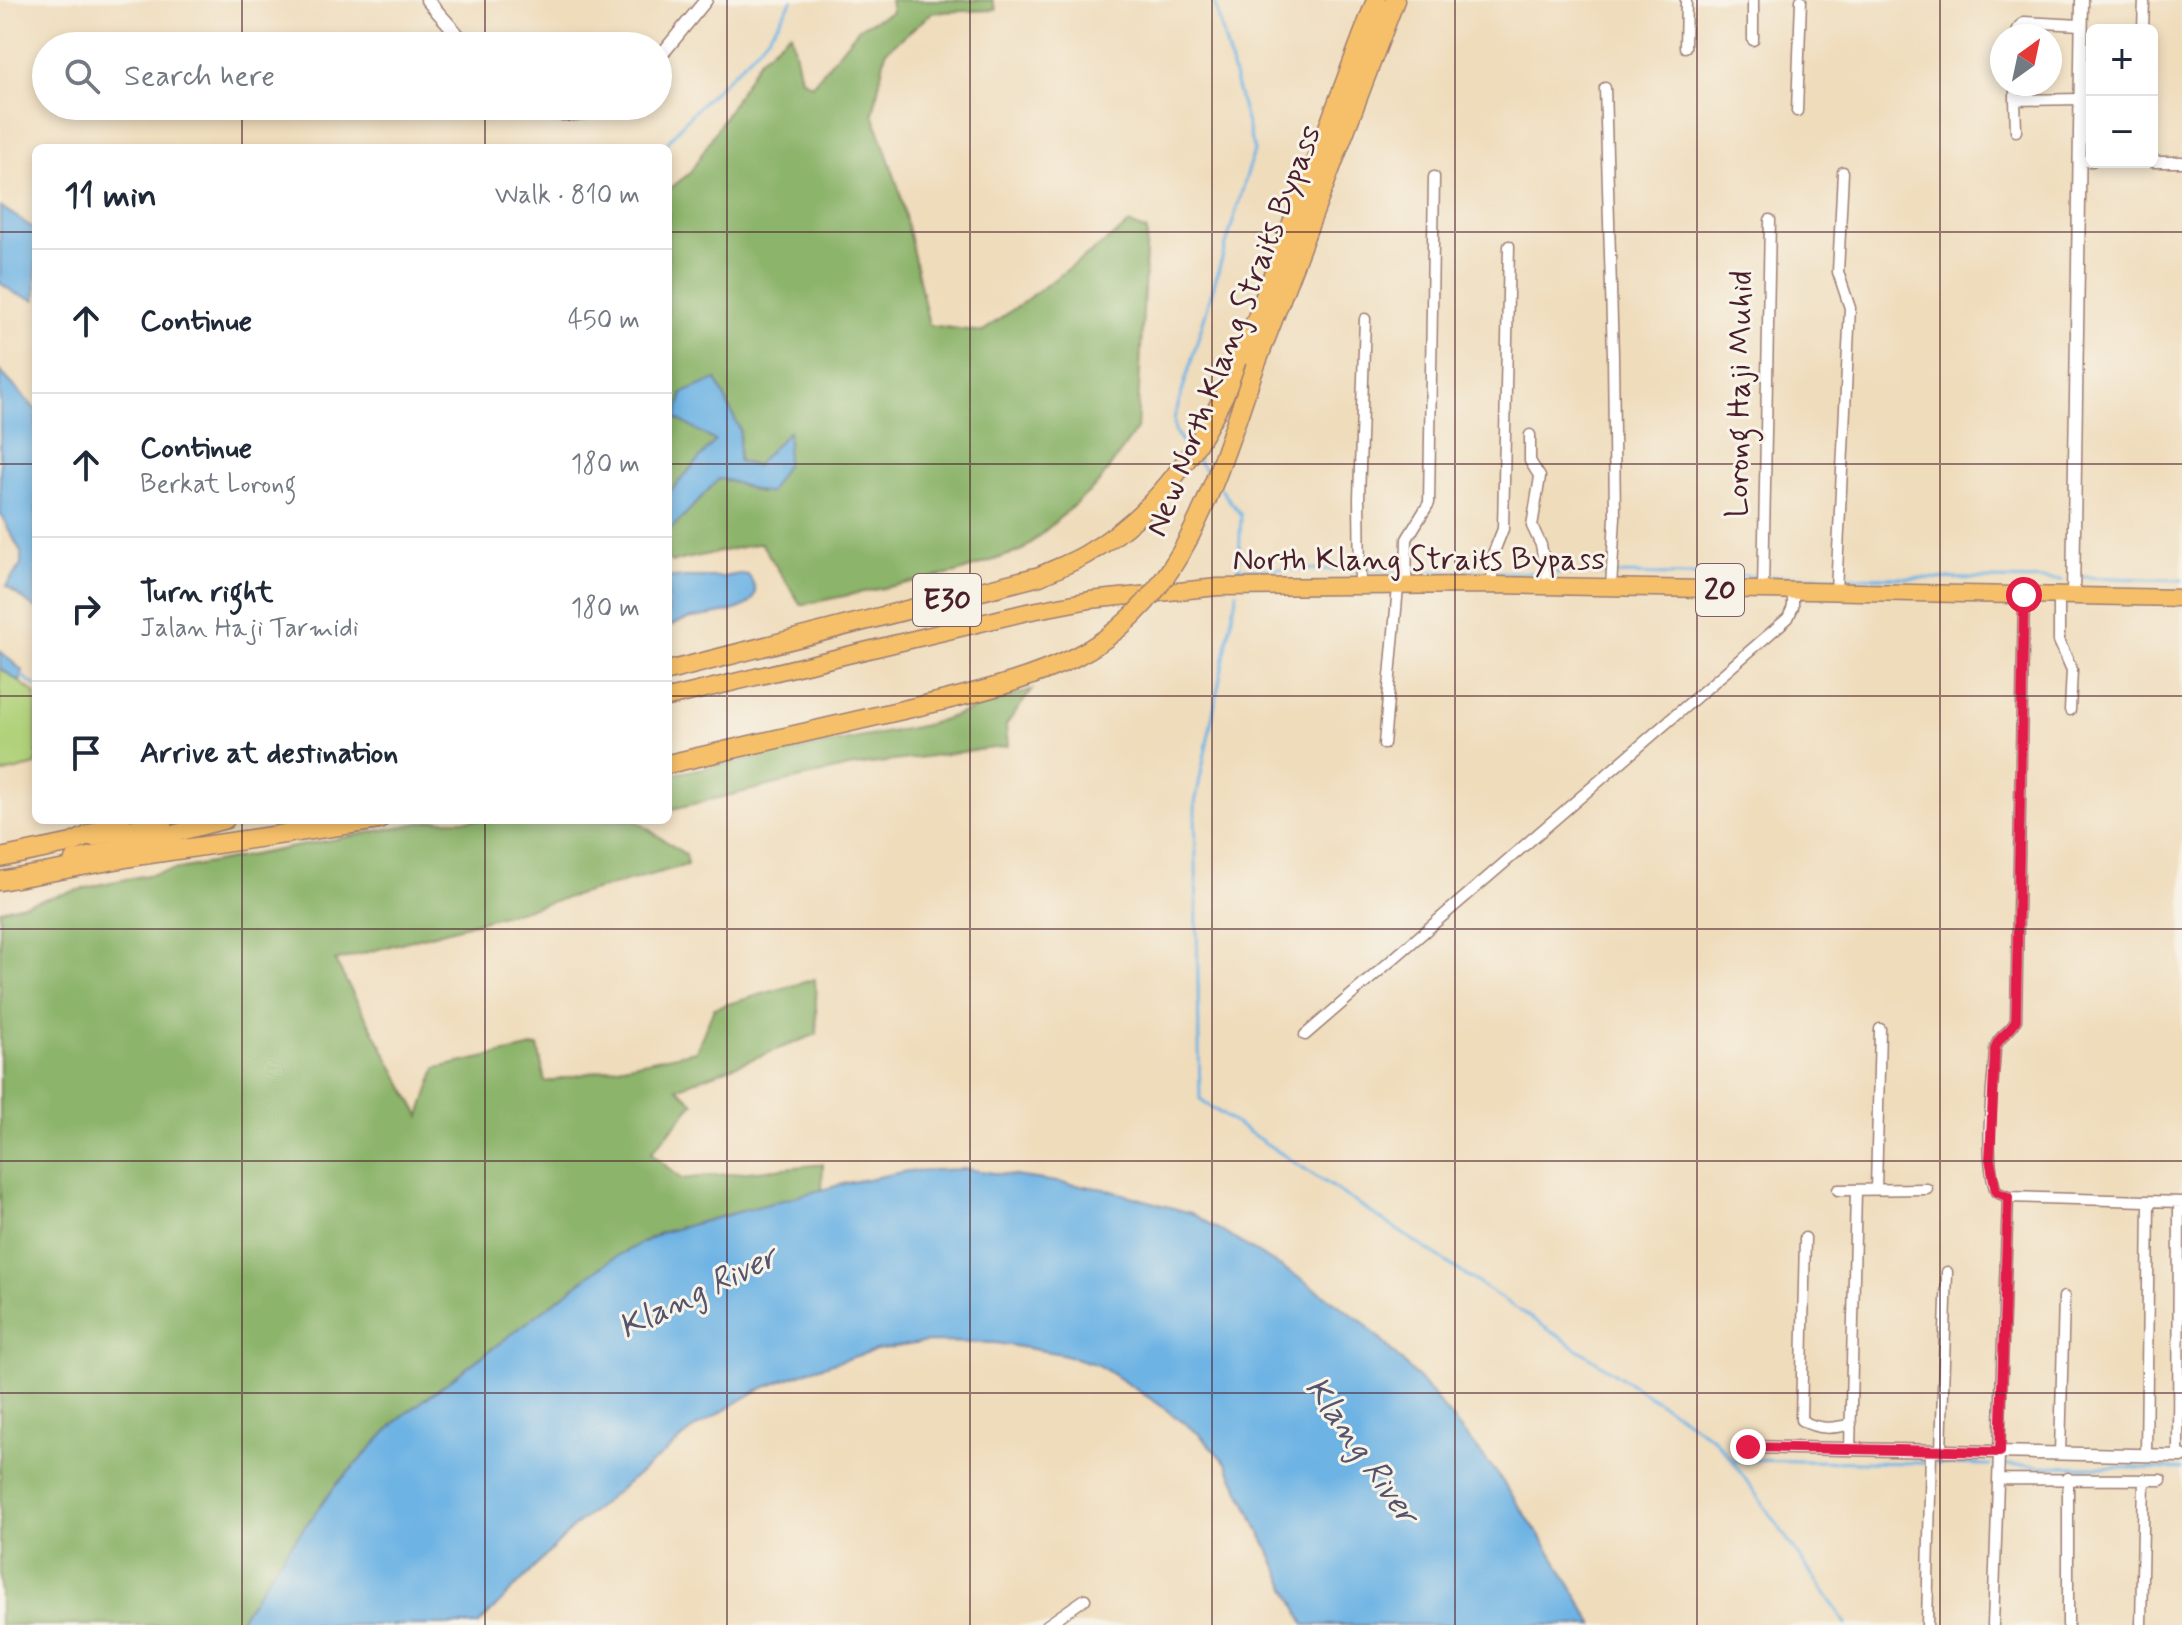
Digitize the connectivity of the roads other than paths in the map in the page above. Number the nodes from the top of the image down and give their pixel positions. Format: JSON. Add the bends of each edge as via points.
{"nodes":[{"id":1,"x":427,"y":0,"type":"edge"},
{"id":2,"x":706,"y":0,"type":"edge"},
{"id":3,"x":1376,"y":0,"type":"edge"},
{"id":4,"x":1395,"y":0,"type":"edge"},
{"id":5,"x":1686,"y":0,"type":"edge"},
{"id":6,"x":1753,"y":0,"type":"edge"},
{"id":7,"x":1801,"y":0,"type":"edge"},
{"id":8,"x":2082,"y":0,"type":"edge"},
{"id":9,"x":2144,"y":0,"type":"edge"},
{"id":10,"x":2022,"y":24,"type":"edge"},
{"id":11,"x":2062,"y":24,"type":"edge"},
{"id":12,"x":2062,"y":24,"type":"edge"},
{"id":13,"x":2143,"y":24,"type":"edge"},
{"id":14,"x":2081,"y":25,"type":"junction"},
{"id":15,"x":456,"y":32,"type":"edge"},
{"id":16,"x":1753,"y":40,"type":"dead end"},
{"id":17,"x":672,"y":42,"type":"edge"},
{"id":18,"x":1685,"y":47,"type":"dead end"},
{"id":19,"x":1605,"y":88,"type":"dead end"},
{"id":20,"x":2015,"y":96,"type":"edge"},
{"id":21,"x":2080,"y":99,"type":"junction"},
{"id":22,"x":2015,"y":100,"type":"junction"},
{"id":23,"x":1797,"y":111,"type":"dead end"},
{"id":24,"x":2016,"y":131,"type":"dead end"},
{"id":25,"x":2086,"y":161,"type":"edge"},
{"id":26,"x":2158,"y":162,"type":"edge"},
{"id":27,"x":2182,"y":162,"type":"edge"},
{"id":28,"x":1843,"y":172,"type":"dead end"},
{"id":29,"x":1434,"y":177,"type":"dead end"},
{"id":30,"x":1770,"y":220,"type":"dead end"},
{"id":31,"x":1509,"y":246,"type":"dead end"},
{"id":32,"x":1365,"y":319,"type":"dead end"},
{"id":33,"x":1530,"y":435,"type":"dead end"},
{"id":34,"x":1493,"y":582,"type":"junction"},
{"id":35,"x":1548,"y":582,"type":"junction"},
{"id":36,"x":1403,"y":584,"type":"junction"},
{"id":37,"x":1611,"y":584,"type":"junction"},
{"id":38,"x":1360,"y":586,"type":"junction"},
{"id":39,"x":1763,"y":588,"type":"junction"},
{"id":40,"x":1836,"y":588,"type":"junction"},
{"id":41,"x":1793,"y":590,"type":"junction"},
{"id":42,"x":2024,"y":595,"type":"junction"},
{"id":43,"x":2066,"y":596,"type":"junction"},
{"id":44,"x":2182,"y":598,"type":"edge"},
{"id":45,"x":672,"y":670,"type":"edge"},
{"id":46,"x":672,"y":697,"type":"edge"},
{"id":47,"x":2070,"y":710,"type":"dead end"},
{"id":48,"x":1384,"y":744,"type":"dead end"},
{"id":49,"x":672,"y":763,"type":"edge"},
{"id":50,"x":112,"y":824,"type":"edge"},
{"id":51,"x":149,"y":824,"type":"edge"},
{"id":52,"x":211,"y":824,"type":"edge"},
{"id":53,"x":352,"y":824,"type":"edge"},
{"id":54,"x":72,"y":843,"type":"junction"},
{"id":55,"x":0,"y":858,"type":"edge"},
{"id":56,"x":0,"y":880,"type":"edge"},
{"id":57,"x":1880,"y":1029,"type":"dead end"},
{"id":58,"x":1305,"y":1035,"type":"dead end"},
{"id":59,"x":1876,"y":1189,"type":"junction"},
{"id":60,"x":1927,"y":1189,"type":"dead end"},
{"id":61,"x":1838,"y":1190,"type":"dead end"},
{"id":62,"x":1856,"y":1191,"type":"junction"},
{"id":63,"x":2008,"y":1197,"type":"junction"},
{"id":64,"x":2149,"y":1202,"type":"junction"},
{"id":65,"x":2180,"y":1202,"type":"edge"},
{"id":66,"x":1805,"y":1238,"type":"dead end"},
{"id":67,"x":1947,"y":1272,"type":"dead end"},
{"id":68,"x":2064,"y":1297,"type":"dead end"},
{"id":69,"x":1851,"y":1424,"type":"junction"},
{"id":70,"x":1748,"y":1447,"type":"dead end"},
{"id":71,"x":1850,"y":1449,"type":"junction"},
{"id":72,"x":1936,"y":1451,"type":"junction"},
{"id":73,"x":2000,"y":1452,"type":"junction"},
{"id":74,"x":2060,"y":1454,"type":"junction"},
{"id":75,"x":2146,"y":1455,"type":"junction"},
{"id":76,"x":2180,"y":1456,"type":"edge"},
{"id":77,"x":1999,"y":1474,"type":"junction"},
{"id":78,"x":2068,"y":1478,"type":"junction"},
{"id":79,"x":2144,"y":1479,"type":"junction"},
{"id":80,"x":2161,"y":1480,"type":"dead end"},
{"id":81,"x":1085,"y":1599,"type":"dead end"},
{"id":82,"x":1047,"y":1625,"type":"edge"},
{"id":83,"x":1927,"y":1625,"type":"edge"},
{"id":84,"x":1993,"y":1625,"type":"edge"},
{"id":85,"x":2068,"y":1625,"type":"edge"},
{"id":86,"x":2141,"y":1625,"type":"edge"}],
"edges":[{"from":1,"to":15,"type":"street"},
{"from":2,"to":17,"type":"street"},
{"from":3,"to":45,"type":"highway","name":"New North Klang Straits Bypass","number":"E30","via":[[1236,373],[1189,459],[1143,511],[1083,556],[1040,576]]},
{"from":4,"to":49,"type":"highway","name":"New North Klang Straits Bypass","bridge":true,"via":[[1206,503],[1171,572],[1135,614],[1075,657],[1020,681]]},
{"from":5,"to":18,"type":"street"},
{"from":6,"to":16,"type":"street"},
{"from":7,"to":23,"type":"street"},
{"from":8,"to":14,"type":"street"},
{"from":9,"to":13,"type":"street"},
{"from":10,"to":12,"type":"street"},
{"from":11,"to":14,"type":"street"},
{"from":14,"to":21,"type":"street"},
{"from":19,"to":37,"type":"street","via":[[1615,517]]},
{"from":20,"to":22,"type":"street"},
{"from":21,"to":22,"type":"street"},
{"from":21,"to":25,"type":"street"},
{"from":22,"to":24,"type":"street"},
{"from":25,"to":43,"type":"street"},
{"from":26,"to":27,"type":"street"},
{"from":28,"to":40,"type":"street","via":[[1838,272],[1850,308]]},
{"from":29,"to":36,"type":"street","via":[[1429,503],[1407,539]]},
{"from":30,"to":39,"type":"street","name":"Lorong Haji Muhid"},
{"from":31,"to":34,"type":"street","via":[[1503,529],[1491,565]]},
{"from":32,"to":38,"type":"street"},
{"from":33,"to":35,"type":"street","via":[[1530,461],[1540,477],[1532,526]]},
{"from":34,"to":35,"type":"highway","name":"North Klang Straits Bypass","number":"20"},
{"from":34,"to":36,"type":"highway","name":"North Klang Straits Bypass","number":"20"},
{"from":35,"to":37,"type":"highway","name":"North Klang Straits Bypass","number":"20"},
{"from":36,"to":38,"type":"highway","name":"North Klang Straits Bypass","number":"20"},
{"from":36,"to":48,"type":"street"},
{"from":37,"to":39,"type":"highway","name":"North Klang Straits Bypass","number":"20"},
{"from":38,"to":46,"type":"highway","name":"North Klang Straits Bypass","number":"20","via":[[1218,587],[1090,600]]},
{"from":39,"to":41,"type":"highway","name":"North Klang Straits Bypass","number":"20"},
{"from":40,"to":41,"type":"highway","name":"North Klang Straits Bypass","number":"20"},
{"from":40,"to":42,"type":"highway","name":"North Klang Straits Bypass","number":"20"},
{"from":41,"to":58,"type":"street","via":[[1788,618]]},
{"from":42,"to":43,"type":"highway","name":"North Klang Straits Bypass","number":"20"},
{"from":42,"to":63,"type":"street","via":[[2016,1020],[1995,1049],[1990,1159],[1996,1192]]},
{"from":43,"to":44,"type":"highway","name":"North Klang Straits Bypass","number":"20"},
{"from":43,"to":47,"type":"street","via":[[2059,641],[2072,670]]},
{"from":50,"to":54,"type":"highway"},
{"from":51,"to":54,"type":"highway"},
{"from":52,"to":56,"type":"highway"},
{"from":53,"to":56,"type":"highway"},
{"from":54,"to":55,"type":"highway"},
{"from":57,"to":59,"type":"street"},
{"from":59,"to":60,"type":"street"},
{"from":59,"to":62,"type":"street"},
{"from":61,"to":62,"type":"street"},
{"from":62,"to":69,"type":"street"},
{"from":63,"to":64,"type":"street"},
{"from":63,"to":73,"type":"street"},
{"from":64,"to":65,"type":"street"},
{"from":64,"to":75,"type":"street"},
{"from":65,"to":76,"type":"street"},
{"from":66,"to":69,"type":"street","via":[[1801,1420],[1829,1429]]},
{"from":67,"to":72,"type":"street"},
{"from":68,"to":74,"type":"street"},
{"from":69,"to":71,"type":"street"},
{"from":70,"to":71,"type":"street"},
{"from":71,"to":72,"type":"street"},
{"from":72,"to":73,"type":"street"},
{"from":72,"to":83,"type":"street"},
{"from":73,"to":74,"type":"street"},
{"from":73,"to":77,"type":"street"},
{"from":74,"to":75,"type":"street"},
{"from":75,"to":76,"type":"street"},
{"from":77,"to":78,"type":"street"},
{"from":77,"to":84,"type":"street"},
{"from":78,"to":79,"type":"street"},
{"from":78,"to":85,"type":"street"},
{"from":79,"to":80,"type":"street"},
{"from":79,"to":86,"type":"street"},
{"from":81,"to":82,"type":"street"}]}
